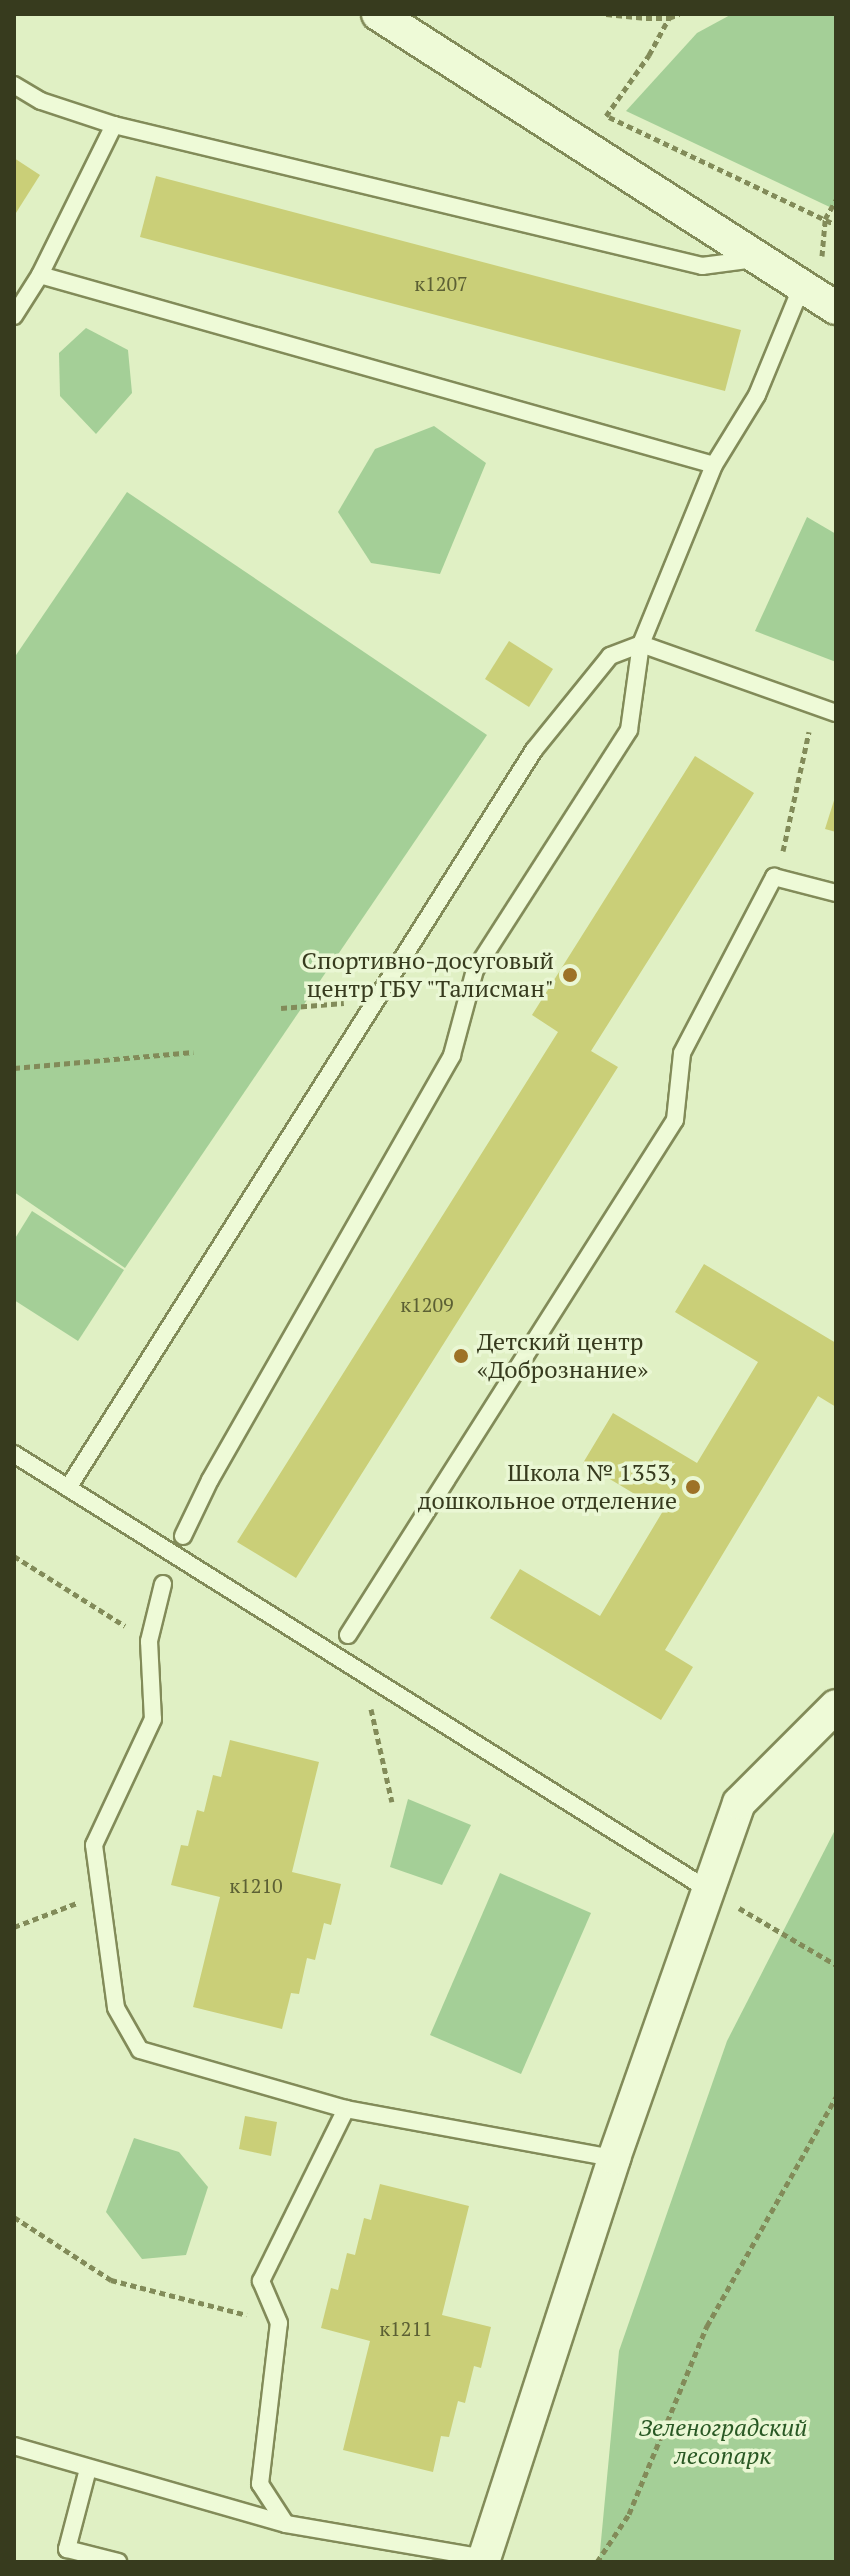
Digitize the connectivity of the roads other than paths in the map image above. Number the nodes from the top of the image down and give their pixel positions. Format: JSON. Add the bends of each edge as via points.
{"nodes":[{"id":1,"x":378,"y":14,"type":"edge"},
{"id":2,"x":14,"y":85,"type":"edge"},
{"id":3,"x":114,"y":125,"type":"junction"},
{"id":4,"x":757,"y":258,"type":"junction"},
{"id":5,"x":40,"y":275,"type":"junction"},
{"id":6,"x":802,"y":286,"type":"junction"},
{"id":7,"x":836,"y":308,"type":"edge"},
{"id":8,"x":14,"y":316,"type":"edge"},
{"id":9,"x":714,"y":465,"type":"junction"},
{"id":10,"x":641,"y":644,"type":"junction"},
{"id":11,"x":836,"y":713,"type":"edge"},
{"id":12,"x":836,"y":893,"type":"edge"},
{"id":13,"x":14,"y":1454,"type":"edge"},
{"id":14,"x":68,"y":1488,"type":"junction"},
{"id":15,"x":183,"y":1536,"type":"dead end"},
{"id":16,"x":163,"y":1584,"type":"dead end"},
{"id":17,"x":348,"y":1635,"type":"dead end"},
{"id":18,"x":836,"y":1706,"type":"edge"},
{"id":19,"x":707,"y":1889,"type":"junction"},
{"id":20,"x":346,"y":2109,"type":"junction"},
{"id":21,"x":614,"y":2158,"type":"junction"},
{"id":22,"x":14,"y":2446,"type":"edge"},
{"id":23,"x":88,"y":2469,"type":"junction"},
{"id":24,"x":286,"y":2524,"type":"junction"},
{"id":25,"x":483,"y":2560,"type":"edge"},
{"id":26,"x":118,"y":2562,"type":"edge"}],
"edges":[{"from":1,"to":4,"type":"street"},
{"from":2,"to":3,"type":"lane","via":[[41,101]]},
{"from":3,"to":4,"type":"lane","via":[[702,266]]},
{"from":3,"to":5,"type":"lane"},
{"from":4,"to":6,"type":"street"},
{"from":5,"to":8,"type":"lane"},
{"from":5,"to":9,"type":"lane"},
{"from":6,"to":7,"type":"street"},
{"from":6,"to":9,"type":"lane","via":[[757,395]]},
{"from":9,"to":10,"type":"lane"},
{"from":10,"to":11,"type":"lane"},
{"from":10,"to":14,"type":"lane","via":[[610,656],[534,750]]},
{"from":10,"to":15,"type":"lane","via":[[629,730],[475,970],[452,1055]]},
{"from":12,"to":17,"type":"lane","via":[[774,877],[682,1053],[675,1120]]},
{"from":13,"to":14,"type":"lane"},
{"from":14,"to":19,"type":"lane"},
{"from":16,"to":20,"type":"lane","via":[[149,1641],[153,1719],[94,1845],[116,2008],[140,2050]]},
{"from":18,"to":19,"type":"street","via":[[739,1803]]},
{"from":19,"to":21,"type":"street"},
{"from":20,"to":21,"type":"lane"},
{"from":20,"to":24,"type":"lane","via":[[261,2281],[279,2323],[260,2484]]},
{"from":21,"to":25,"type":"street"},
{"from":22,"to":23,"type":"lane"},
{"from":23,"to":24,"type":"lane"},
{"from":23,"to":26,"type":"lane","via":[[67,2549]]},
{"from":24,"to":25,"type":"lane"}]}
